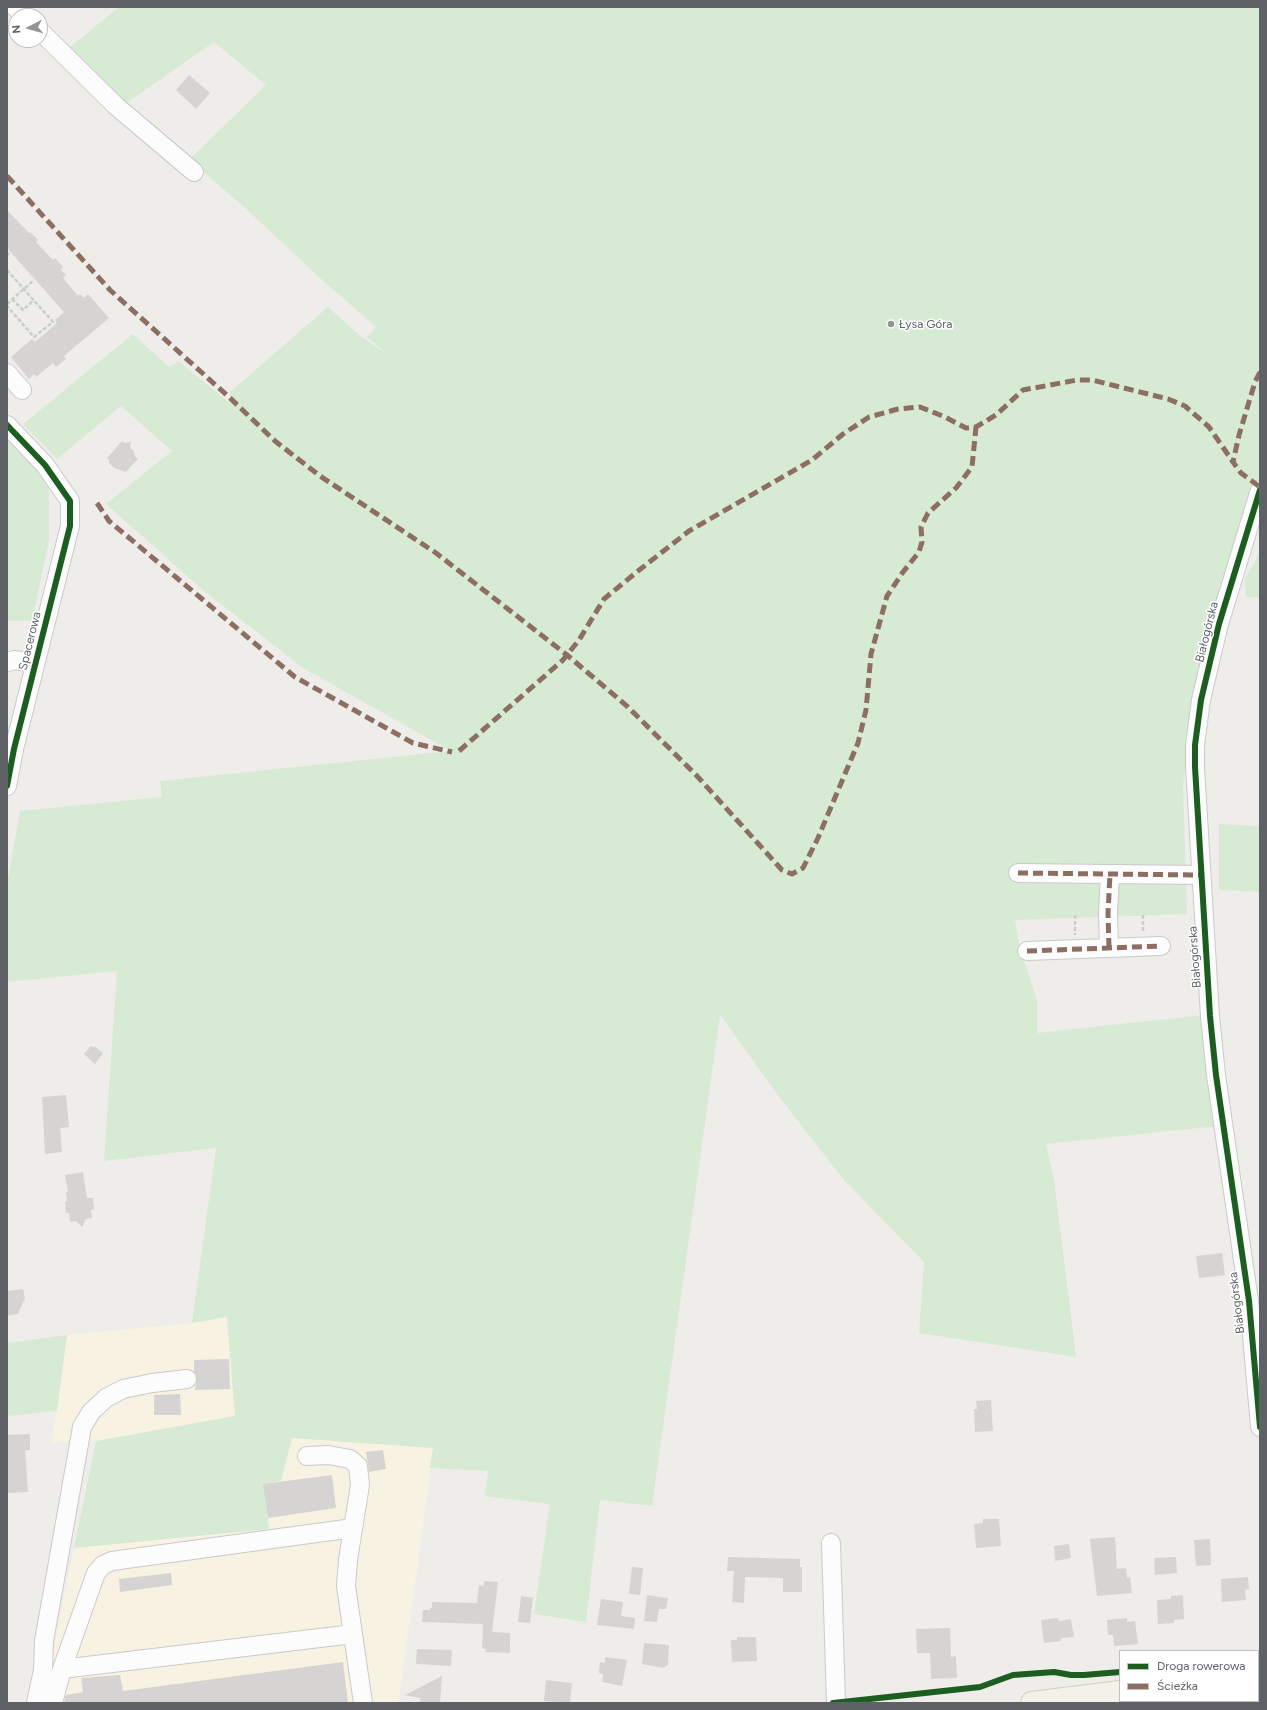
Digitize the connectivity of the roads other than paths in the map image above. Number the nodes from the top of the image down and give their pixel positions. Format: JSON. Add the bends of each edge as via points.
{"nodes":[{"id":1,"x":48,"y":39,"type":"edge"},
{"id":2,"x":194,"y":172,"type":"dead end"},
{"id":3,"x":7,"y":373,"type":"edge"},
{"id":4,"x":22,"y":390,"type":"dead end"},
{"id":5,"x":7,"y":425,"type":"edge"},
{"id":6,"x":1260,"y":490,"type":"edge"},
{"id":7,"x":7,"y":662,"type":"edge"},
{"id":8,"x":35,"y":663,"type":"junction"},
{"id":9,"x":7,"y":786,"type":"edge"},
{"id":10,"x":1018,"y":872,"type":"dead end"},
{"id":11,"x":1110,"y":874,"type":"junction"},
{"id":12,"x":1201,"y":875,"type":"junction"},
{"id":13,"x":1161,"y":946,"type":"dead end"},
{"id":14,"x":1109,"y":948,"type":"junction"},
{"id":15,"x":1027,"y":951,"type":"dead end"},
{"id":16,"x":187,"y":1379,"type":"dead end"},
{"id":17,"x":1260,"y":1427,"type":"edge"},
{"id":18,"x":307,"y":1456,"type":"dead end"},
{"id":19,"x":353,"y":1528,"type":"junction"},
{"id":20,"x":832,"y":1543,"type":"dead end"},
{"id":21,"x":353,"y":1634,"type":"junction"},
{"id":22,"x":62,"y":1669,"type":"junction"},
{"id":23,"x":1119,"y":1692,"type":"edge"},
{"id":24,"x":36,"y":1703,"type":"edge"},
{"id":25,"x":53,"y":1703,"type":"edge"},
{"id":26,"x":363,"y":1703,"type":"edge"},
{"id":27,"x":836,"y":1703,"type":"edge"},
{"id":28,"x":1032,"y":1703,"type":"edge"}],
"edges":[{"from":1,"to":2,"type":"street","via":[[116,106]]},
{"from":3,"to":4,"type":"street"},
{"from":5,"to":8,"type":"street","name":"Spacerowa","via":[[45,465],[70,501],[70,526]]},
{"from":6,"to":12,"type":"street","name":"Białogórska","via":[[1219,624],[1197,726],[1195,767]]},
{"from":7,"to":8,"type":"street","name":"Spacerowa","via":[[14,660]]},
{"from":8,"to":9,"type":"street","name":"Spacerowa"},
{"from":10,"to":11,"type":"street"},
{"from":11,"to":12,"type":"street"},
{"from":11,"to":14,"type":"street"},
{"from":12,"to":17,"type":"street","name":"Białogórska","via":[[1216,1068],[1249,1301]]},
{"from":13,"to":14,"type":"street"},
{"from":14,"to":15,"type":"street"},
{"from":16,"to":24,"type":"street","via":[[123,1389],[106,1398],[91,1412],[82,1427],[44,1641],[43,1670]]},
{"from":18,"to":19,"type":"street","via":[[328,1455],[350,1459],[358,1466],[360,1485]]},
{"from":19,"to":21,"type":"street","via":[[346,1586]]},
{"from":19,"to":22,"type":"street","via":[[112,1561],[103,1565],[96,1573]]},
{"from":20,"to":27,"type":"street"},
{"from":21,"to":22,"type":"street"},
{"from":21,"to":26,"type":"street"},
{"from":22,"to":25,"type":"street"},
{"from":23,"to":28,"type":"main road"}]}
